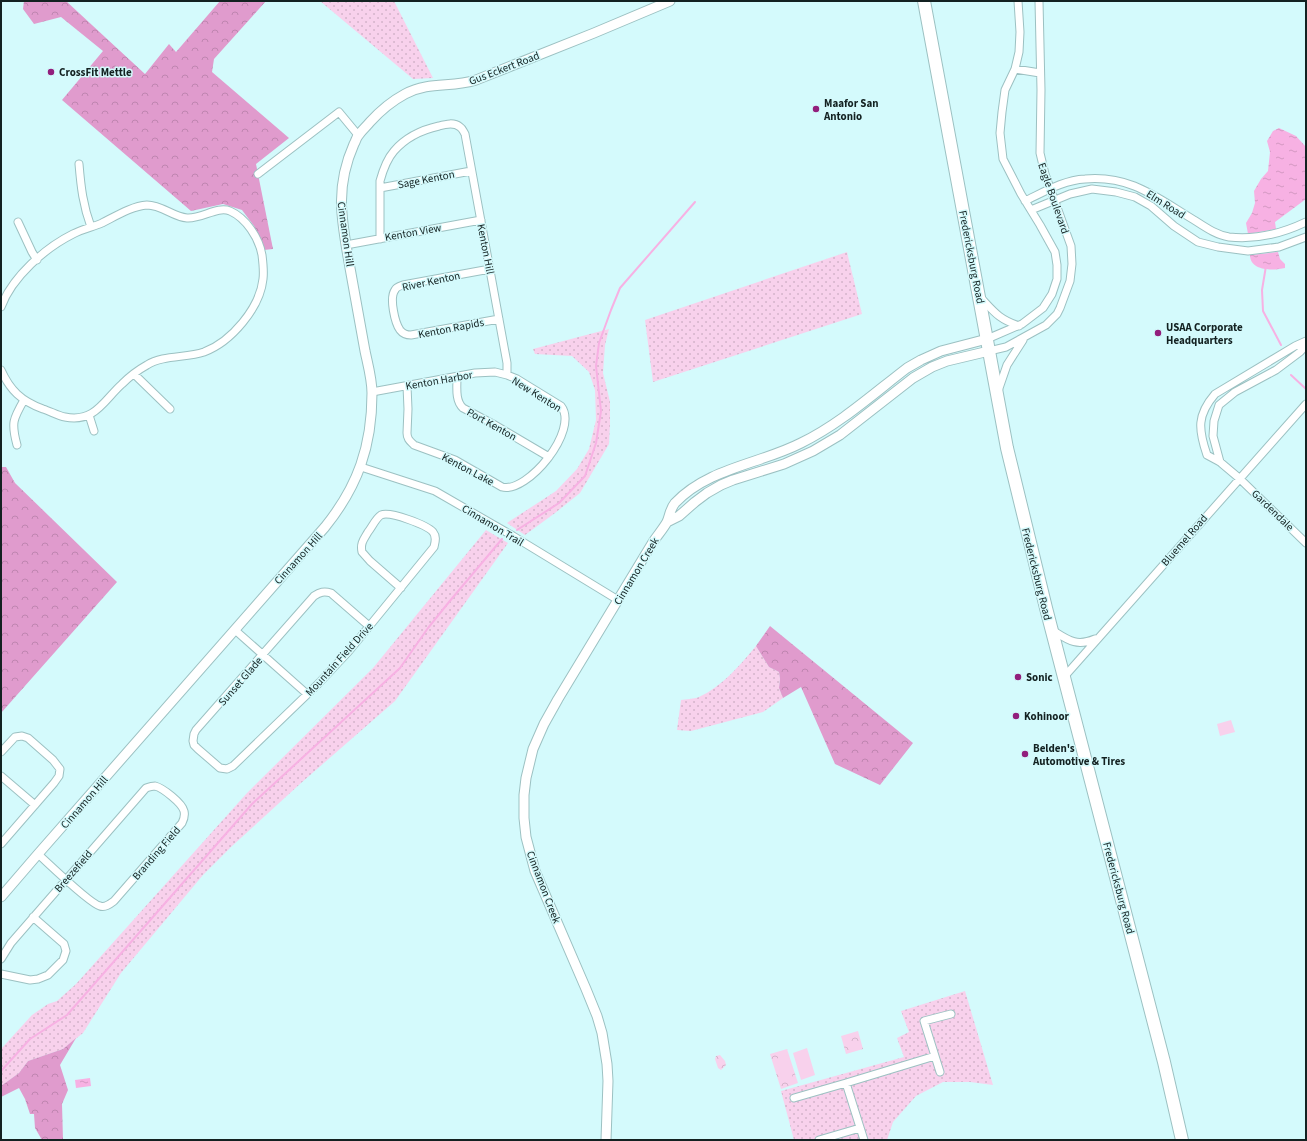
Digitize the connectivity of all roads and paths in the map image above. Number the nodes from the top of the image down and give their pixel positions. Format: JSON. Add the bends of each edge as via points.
{"nodes":[{"id":1,"x":670,"y":1,"type":"edge"},
{"id":2,"x":924,"y":1,"type":"edge"},
{"id":3,"x":1018,"y":1,"type":"edge"},
{"id":4,"x":1039,"y":1,"type":"edge"},
{"id":5,"x":1015,"y":69,"type":"junction"},
{"id":6,"x":1040,"y":73,"type":"junction"},
{"id":7,"x":358,"y":135,"type":"junction"},
{"id":8,"x":79,"y":164,"type":"dead end"},
{"id":9,"x":471,"y":171,"type":"junction"},
{"id":10,"x":258,"y":174,"type":"dead end"},
{"id":11,"x":380,"y":188,"type":"junction"},
{"id":12,"x":1050,"y":189,"type":"junction"},
{"id":13,"x":1054,"y":200,"type":"junction"},
{"id":14,"x":1026,"y":201,"type":"junction"},
{"id":15,"x":1031,"y":210,"type":"junction"},
{"id":16,"x":480,"y":220,"type":"junction"},
{"id":17,"x":18,"y":222,"type":"dead end"},
{"id":18,"x":1306,"y":222,"type":"edge"},
{"id":19,"x":91,"y":227,"type":"junction"},
{"id":20,"x":1306,"y":237,"type":"edge"},
{"id":21,"x":380,"y":238,"type":"junction"},
{"id":22,"x":346,"y":245,"type":"junction"},
{"id":23,"x":37,"y":260,"type":"junction"},
{"id":24,"x":490,"y":269,"type":"junction"},
{"id":25,"x":979,"y":297,"type":"junction"},
{"id":26,"x":1,"y":307,"type":"edge"},
{"id":27,"x":394,"y":312,"type":"joint"},
{"id":28,"x":499,"y":319,"type":"junction"},
{"id":29,"x":1019,"y":326,"type":"junction"},
{"id":30,"x":1025,"y":338,"type":"junction"},
{"id":31,"x":1306,"y":341,"type":"edge"},
{"id":32,"x":988,"y":345,"type":"junction"},
{"id":33,"x":1306,"y":345,"type":"edge"},
{"id":34,"x":1,"y":370,"type":"edge"},
{"id":35,"x":134,"y":374,"type":"junction"},
{"id":36,"x":507,"y":375,"type":"junction"},
{"id":37,"x":897,"y":376,"type":"junction"},
{"id":38,"x":457,"y":377,"type":"junction"},
{"id":39,"x":4,"y":383,"type":"edge"},
{"id":40,"x":904,"y":385,"type":"junction"},
{"id":41,"x":407,"y":386,"type":"junction"},
{"id":42,"x":372,"y":392,"type":"junction"},
{"id":43,"x":997,"y":393,"type":"junction"},
{"id":44,"x":24,"y":400,"type":"junction"},
{"id":45,"x":1306,"y":404,"type":"edge"},
{"id":46,"x":170,"y":409,"type":"dead end"},
{"id":47,"x":89,"y":415,"type":"junction"},
{"id":48,"x":94,"y":431,"type":"dead end"},
{"id":49,"x":17,"y":445,"type":"dead end"},
{"id":50,"x":549,"y":457,"type":"junction"},
{"id":51,"x":1220,"y":462,"type":"junction"},
{"id":52,"x":361,"y":467,"type":"junction"},
{"id":53,"x":1239,"y":478,"type":"junction"},
{"id":54,"x":688,"y":492,"type":"junction"},
{"id":55,"x":695,"y":502,"type":"junction"},
{"id":56,"x":667,"y":522,"type":"junction"},
{"id":57,"x":1306,"y":543,"type":"edge"},
{"id":58,"x":401,"y":588,"type":"junction"},
{"id":59,"x":618,"y":600,"type":"junction"},
{"id":60,"x":369,"y":626,"type":"junction"},
{"id":61,"x":1051,"y":629,"type":"junction"},
{"id":62,"x":235,"y":630,"type":"junction"},
{"id":63,"x":1097,"y":638,"type":"junction"},
{"id":64,"x":263,"y":655,"type":"junction"},
{"id":65,"x":1064,"y":677,"type":"junction"},
{"id":66,"x":308,"y":694,"type":"junction"},
{"id":67,"x":2,"y":750,"type":"edge"},
{"id":68,"x":227,"y":769,"type":"joint"},
{"id":69,"x":1,"y":776,"type":"edge"},
{"id":70,"x":150,"y":787,"type":"joint"},
{"id":71,"x":35,"y":805,"type":"junction"},
{"id":72,"x":2,"y":840,"type":"edge"},
{"id":73,"x":38,"y":854,"type":"junction"},
{"id":74,"x":66,"y":879,"type":"junction"},
{"id":75,"x":1,"y":898,"type":"edge"},
{"id":76,"x":33,"y":916,"type":"junction"},
{"id":77,"x":1,"y":959,"type":"edge"},
{"id":78,"x":1,"y":974,"type":"edge"},
{"id":79,"x":951,"y":1014,"type":"dead end"},
{"id":80,"x":935,"y":1056,"type":"junction"},
{"id":81,"x":940,"y":1072,"type":"dead end"},
{"id":82,"x":846,"y":1083,"type":"junction"},
{"id":83,"x":794,"y":1098,"type":"dead end"},
{"id":84,"x":860,"y":1128,"type":"junction"},
{"id":85,"x":605,"y":1139,"type":"edge"},
{"id":86,"x":819,"y":1140,"type":"edge"},
{"id":87,"x":864,"y":1140,"type":"edge"},
{"id":88,"x":1182,"y":1140,"type":"edge"}],
"edges":[{"from":1,"to":7,"type":"street","name":"Gus Eckert Road","via":[[476,80],[432,85],[412,91],[390,104]]},
{"from":2,"to":25,"type":"main road","name":"Fredericksburg Road"},
{"from":3,"to":5,"type":"street","name":"Eagle Boulevard","via":[[1020,32]]},
{"from":4,"to":6,"type":"street","name":"Eagle Boulevard"},
{"from":5,"to":6,"type":"street"},
{"from":5,"to":14,"type":"street","name":"Eagle Boulevard","via":[[1005,90],[1000,133],[1002,159]]},
{"from":6,"to":12,"type":"street","name":"Eagle Boulevard","via":[[1040,153]]},
{"from":7,"to":10,"type":"street","via":[[339,112]]},
{"from":7,"to":22,"type":"street","name":"Cinnamon Hill","via":[[345,166],[341,192]]},
{"from":8,"to":19,"type":"street","via":[[84,207]]},
{"from":9,"to":11,"type":"street","name":"Sage Kenton"},
{"from":9,"to":11,"type":"street","name":"Kenton Hill","via":[[465,134],[458,125],[444,125],[422,130],[401,143],[387,161]]},
{"from":9,"to":16,"type":"street","name":"Kenton Hill"},
{"from":11,"to":21,"type":"street"},
{"from":12,"to":13,"type":"street","name":"Eagle Boulevard"},
{"from":12,"to":14,"type":"street","name":"Elm Road"},
{"from":12,"to":18,"type":"street","name":"Elm Road","via":[[1085,179],[1111,179],[1135,185],[1212,232],[1228,237],[1248,238],[1279,233]]},
{"from":13,"to":15,"type":"street","name":"Elm Road"},
{"from":13,"to":20,"type":"street","name":"Elm Road","via":[[1092,189],[1135,197],[1198,242],[1218,247],[1248,251],[1279,247]]},
{"from":13,"to":30,"type":"street","name":"Eagle Boulevard","via":[[1071,246],[1070,281],[1057,314],[1046,325]]},
{"from":14,"to":15,"type":"street","name":"Eagle Boulevard"},
{"from":15,"to":29,"type":"street","name":"Eagle Boulevard","via":[[1055,252],[1057,279],[1052,294],[1043,308]]},
{"from":16,"to":21,"type":"street","name":"Kenton View"},
{"from":16,"to":24,"type":"street","name":"Kenton Hill"},
{"from":17,"to":23,"type":"street"},
{"from":19,"to":23,"type":"street","via":[[60,241]]},
{"from":19,"to":35,"type":"street","via":[[126,211],[147,205],[187,218],[197,218],[226,210],[245,222],[261,250],[263,276],[258,296],[249,314],[234,332],[204,352],[154,361]]},
{"from":21,"to":22,"type":"street","name":"Kenton View"},
{"from":22,"to":42,"type":"street","name":"Cinnamon Hill"},
{"from":23,"to":26,"type":"street","via":[[9,291]]},
{"from":24,"to":27,"type":"street","name":"River Kenton","via":[[398,287],[392,296]]},
{"from":24,"to":28,"type":"street","name":"Kenton Hill"},
{"from":25,"to":29,"type":"street","via":[[997,315]]},
{"from":25,"to":32,"type":"main road","name":"Fredericksburg Road"},
{"from":27,"to":28,"type":"street","name":"Kenton Rapids","via":[[399,330],[411,335]]},
{"from":28,"to":36,"type":"street","name":"Kenton Hill"},
{"from":29,"to":32,"type":"street","name":"Eagle Boulevard"},
{"from":30,"to":32,"type":"street","name":"Eagle Boulevard","via":[[1006,347]]},
{"from":30,"to":43,"type":"street","via":[[1007,365]]},
{"from":31,"to":51,"type":"street","name":"Gardendale","via":[[1223,388],[1207,403],[1199,426],[1202,442],[1207,455]]},
{"from":32,"to":37,"type":"street","name":"Cinnamon Creek","via":[[941,351],[921,360]]},
{"from":32,"to":40,"type":"street","name":"Cinnamon Creek","via":[[932,367]]},
{"from":32,"to":43,"type":"main road","name":"Fredericksburg Road"},
{"from":33,"to":51,"type":"street","via":[[1276,370],[1235,392],[1220,405],[1214,421],[1213,436]]},
{"from":34,"to":39,"type":"street"},
{"from":35,"to":46,"type":"street"},
{"from":35,"to":47,"type":"street"},
{"from":36,"to":38,"type":"street","name":"Kenton Harbor","via":[[485,372]]},
{"from":36,"to":50,"type":"street","name":"New Kenton","via":[[562,406],[566,420],[562,434]]},
{"from":37,"to":40,"type":"street"},
{"from":37,"to":54,"type":"street","name":"Cinnamon Creek","via":[[826,430],[779,453],[726,470]]},
{"from":38,"to":41,"type":"street","name":"Kenton Harbor"},
{"from":38,"to":50,"type":"street","name":"Port Kenton","via":[[458,400],[463,408]]},
{"from":39,"to":44,"type":"street"},
{"from":40,"to":55,"type":"street","name":"Cinnamon Creek","via":[[855,424],[813,451],[784,464],[733,480],[706,493]]},
{"from":41,"to":42,"type":"street","name":"Kenton Harbor"},
{"from":41,"to":50,"type":"street","name":"Kenton Lake","via":[[407,437],[414,445],[455,460],[507,489],[532,475]]},
{"from":42,"to":52,"type":"street","name":"Cinnamon Hill","via":[[370,432]]},
{"from":43,"to":61,"type":"main road","name":"Fredericksburg Road","via":[[1007,448]]},
{"from":44,"to":47,"type":"street","via":[[65,417]]},
{"from":44,"to":49,"type":"street","via":[[13,424]]},
{"from":45,"to":53,"type":"street","name":"Bluemel Road"},
{"from":47,"to":48,"type":"street"},
{"from":51,"to":53,"type":"street","name":"Gardendale"},
{"from":52,"to":59,"type":"street","name":"Cinnamon Trail","via":[[435,491]]},
{"from":52,"to":62,"type":"street","name":"Cinnamon Hill","via":[[337,512]]},
{"from":53,"to":57,"type":"street","name":"Gardendale"},
{"from":53,"to":63,"type":"street","name":"Bluemel Road"},
{"from":54,"to":55,"type":"street"},
{"from":54,"to":56,"type":"street","name":"Cinnamon Creek","via":[[675,503]]},
{"from":55,"to":56,"type":"street","name":"Cinnamon Creek","via":[[679,516]]},
{"from":56,"to":59,"type":"street","name":"Cinnamon Creek"},
{"from":58,"to":58,"type":"street","name":"Mountain Field Drive","via":[[434,547],[435,538],[427,528],[385,514],[379,517],[362,543],[362,552]]},
{"from":58,"to":60,"type":"street","name":"Mountain Field Drive"},
{"from":59,"to":85,"type":"street","name":"Cinnamon Creek","via":[[538,737],[526,775],[524,795],[526,838],[535,871],[586,989],[602,1033],[608,1081]]},
{"from":60,"to":64,"type":"street","name":"Sunset Glade","via":[[331,593],[323,592],[314,596]]},
{"from":60,"to":66,"type":"street","name":"Mountain Field Drive"},
{"from":61,"to":63,"type":"street","via":[[1072,642],[1081,643]]},
{"from":61,"to":65,"type":"main road","name":"Fredericksburg Road"},
{"from":62,"to":64,"type":"street"},
{"from":62,"to":73,"type":"street","name":"Cinnamon Hill"},
{"from":63,"to":65,"type":"street","name":"Bluemel Road"},
{"from":64,"to":66,"type":"street"},
{"from":64,"to":68,"type":"street","name":"Sunset Glade","via":[[194,734],[194,745],[220,768]]},
{"from":65,"to":88,"type":"main road","name":"Fredericksburg Road"},
{"from":66,"to":68,"type":"street","name":"Mountain Field Drive"},
{"from":67,"to":71,"type":"street","via":[[15,737],[22,736],[28,738],[60,769],[59,776]]},
{"from":69,"to":71,"type":"street"},
{"from":70,"to":74,"type":"street","name":"Breezefield","via":[[146,788]]},
{"from":70,"to":74,"type":"street","name":"Branding Field","via":[[162,788],[181,805],[185,815],[183,821],[114,901],[106,906],[98,906]]},
{"from":71,"to":72,"type":"street"},
{"from":73,"to":74,"type":"street"},
{"from":73,"to":75,"type":"street","name":"Cinnamon Hill"},
{"from":74,"to":76,"type":"street","name":"Breezefield"},
{"from":76,"to":77,"type":"street","name":"Breezefield","via":[[11,942]]},
{"from":76,"to":78,"type":"street","via":[[64,944],[66,953],[63,960],[44,978],[30,980]]},
{"from":79,"to":80,"type":"street","via":[[924,1021]]},
{"from":80,"to":81,"type":"street"},
{"from":80,"to":82,"type":"street"},
{"from":82,"to":83,"type":"street"},
{"from":82,"to":84,"type":"street"},
{"from":84,"to":86,"type":"street"},
{"from":84,"to":87,"type":"street"}]}
